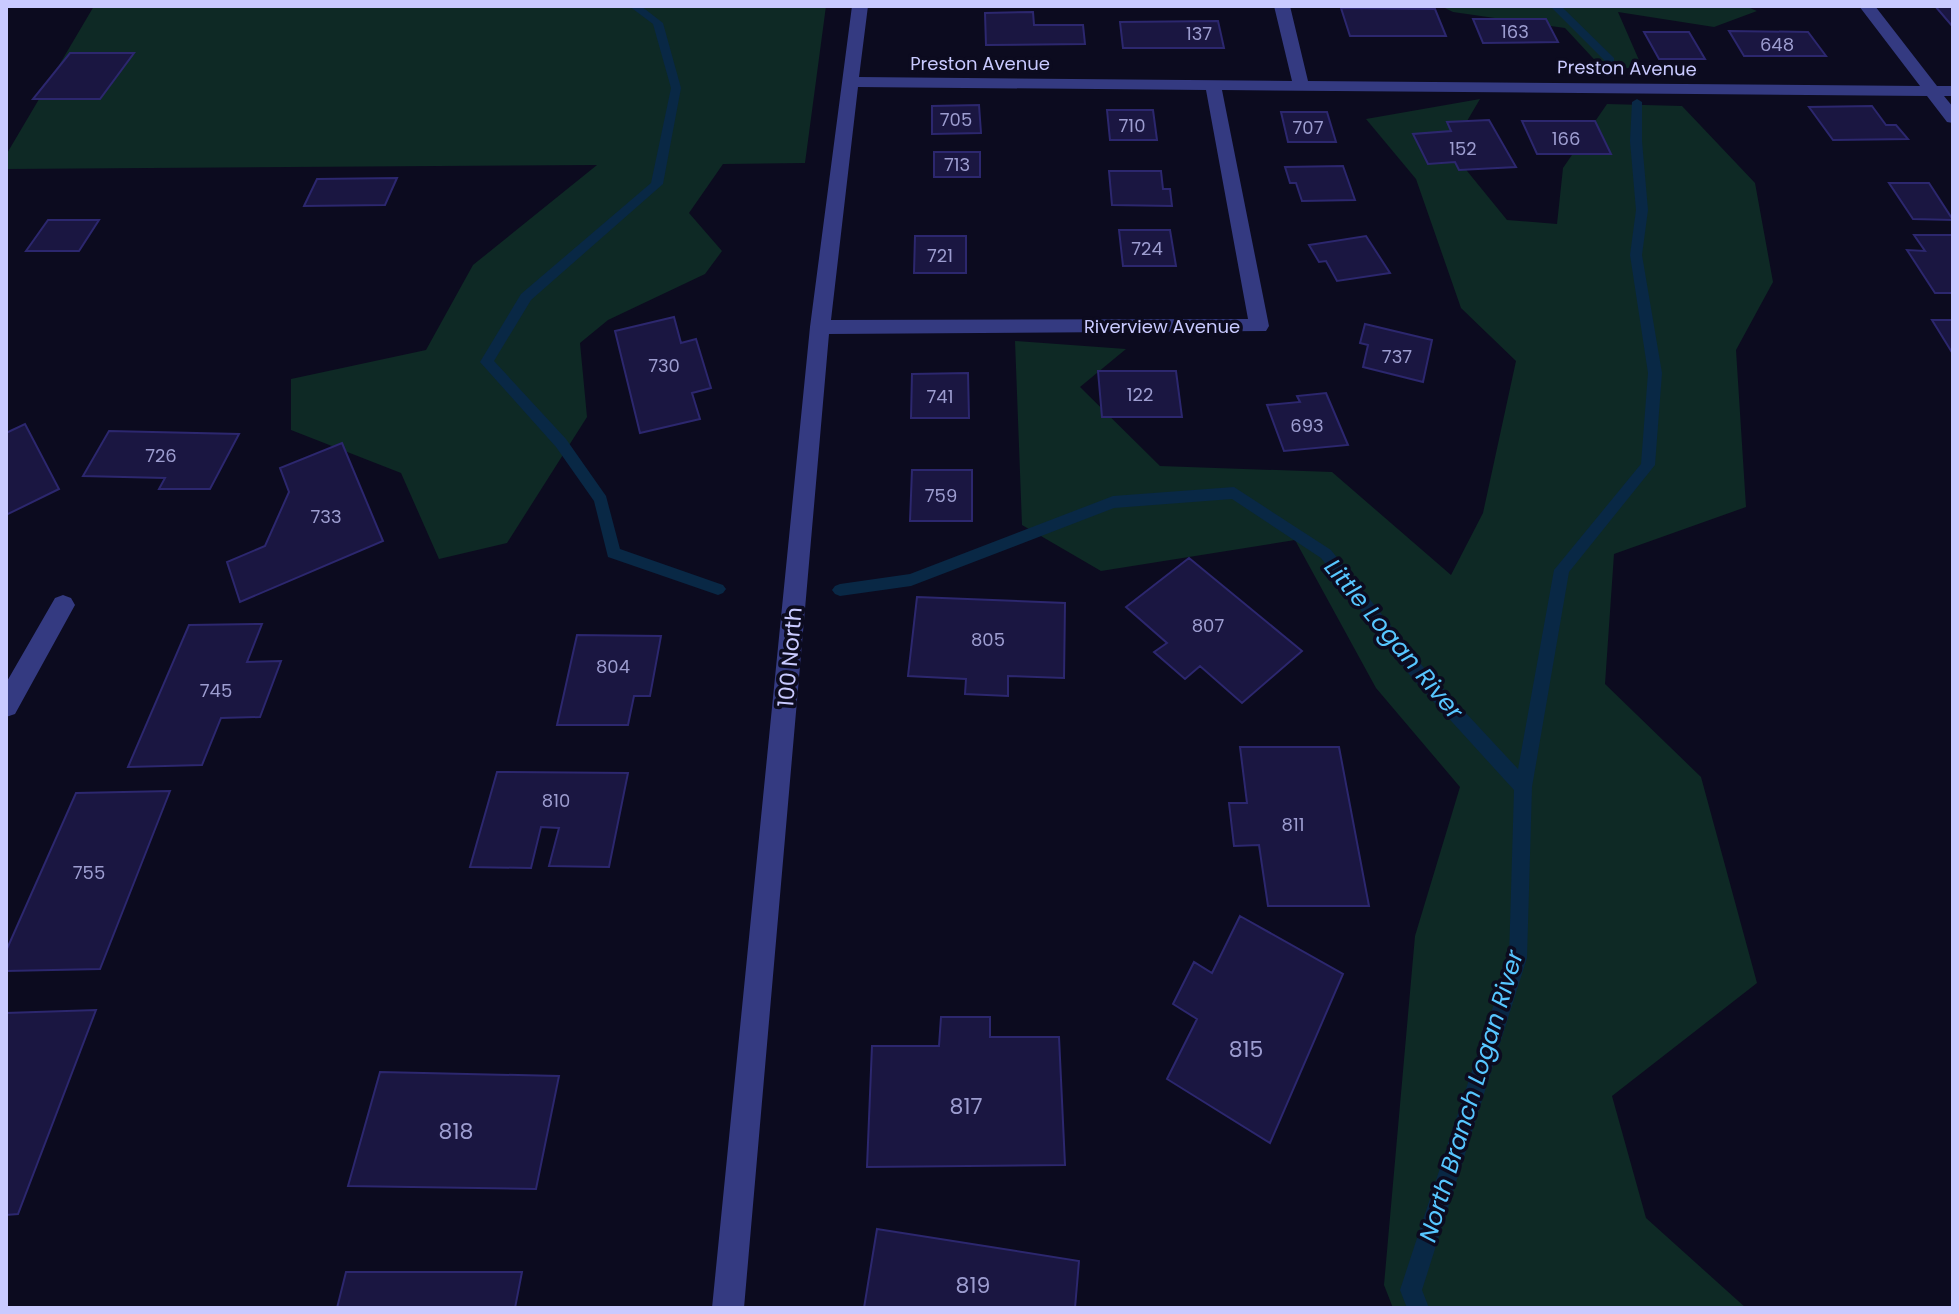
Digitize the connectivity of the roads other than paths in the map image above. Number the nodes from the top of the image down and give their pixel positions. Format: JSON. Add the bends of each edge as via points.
{"nodes":[{"id":1,"x":860,"y":6,"type":"edge"},
{"id":2,"x":1282,"y":6,"type":"edge"},
{"id":3,"x":1867,"y":6,"type":"edge"},
{"id":4,"x":851,"y":82,"type":"junction"},
{"id":5,"x":1301,"y":84,"type":"junction"},
{"id":6,"x":1213,"y":85,"type":"junction"},
{"id":7,"x":1933,"y":91,"type":"junction"},
{"id":8,"x":1953,"y":91,"type":"edge"},
{"id":9,"x":1953,"y":118,"type":"edge"},
{"id":10,"x":820,"y":327,"type":"junction"},
{"id":11,"x":63,"y":605,"type":"dead end"},
{"id":12,"x":6,"y":706,"type":"edge"},
{"id":13,"x":728,"y":1308,"type":"edge"}],
"edges":[{"from":1,"to":4,"type":"street","name":"100 North"},
{"from":2,"to":5,"type":"street"},
{"from":3,"to":7,"type":"street"},
{"from":4,"to":6,"type":"street","name":"Preston Avenue"},
{"from":4,"to":10,"type":"street","name":"100 North"},
{"from":5,"to":6,"type":"street","name":"Preston Avenue"},
{"from":5,"to":7,"type":"street","name":"Preston Avenue"},
{"from":6,"to":10,"type":"street","name":"Riverview Avenue","via":[[1259,326]]},
{"from":7,"to":8,"type":"street","name":"Preston Avenue"},
{"from":7,"to":9,"type":"street"},
{"from":10,"to":13,"type":"street","name":"100 North"},
{"from":11,"to":12,"type":"street"}]}
